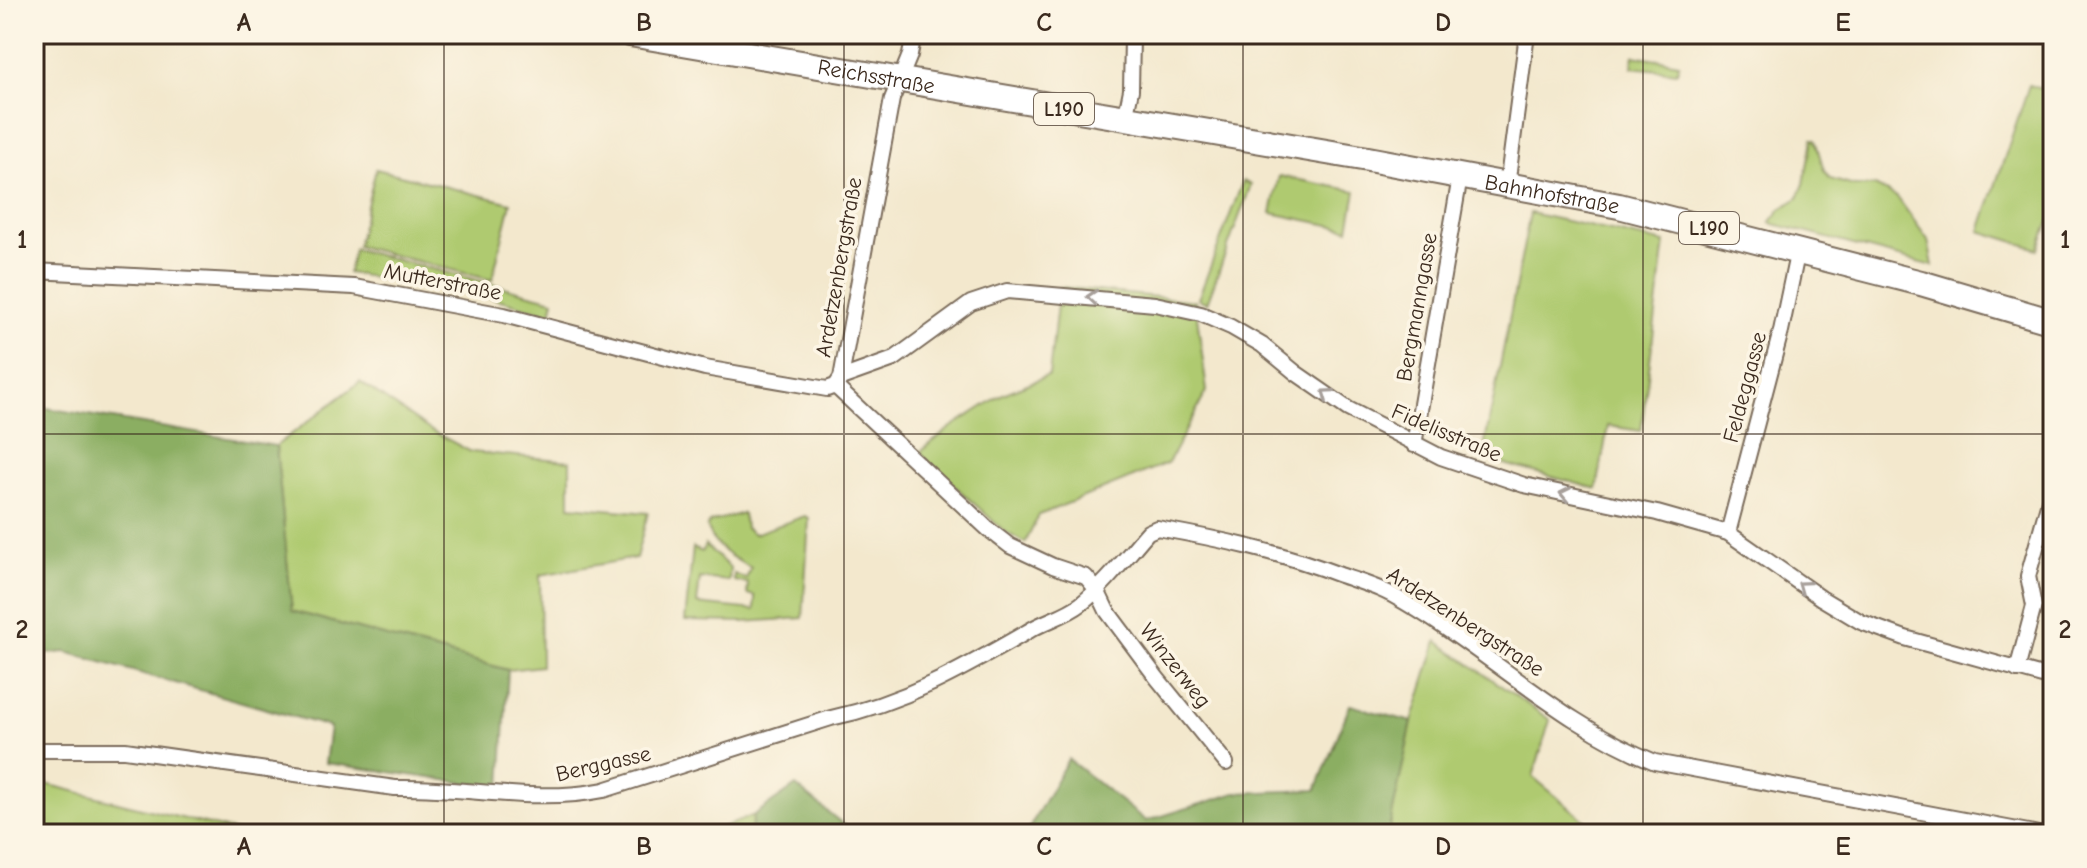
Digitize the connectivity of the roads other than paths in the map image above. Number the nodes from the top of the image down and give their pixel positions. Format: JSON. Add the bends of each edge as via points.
{"nodes":[{"id":1,"x":630,"y":34,"type":"edge"},
{"id":2,"x":914,"y":34,"type":"edge"},
{"id":3,"x":1527,"y":34,"type":"edge"},
{"id":4,"x":1132,"y":35,"type":"edge"},
{"id":5,"x":899,"y":81,"type":"junction"},
{"id":6,"x":1125,"y":119,"type":"junction"},
{"id":7,"x":1460,"y":177,"type":"junction"},
{"id":8,"x":1507,"y":186,"type":"junction"},
{"id":9,"x":1798,"y":250,"type":"junction"},
{"id":10,"x":34,"y":271,"type":"edge"},
{"id":11,"x":2053,"y":322,"type":"edge"},
{"id":12,"x":838,"y":382,"type":"junction"},
{"id":13,"x":1414,"y":445,"type":"junction"},
{"id":14,"x":2053,"y":487,"type":"edge"},
{"id":15,"x":1728,"y":533,"type":"junction"},
{"id":16,"x":1097,"y":590,"type":"junction"},
{"id":17,"x":2017,"y":670,"type":"junction"},
{"id":18,"x":2053,"y":679,"type":"edge"},
{"id":19,"x":34,"y":750,"type":"edge"},
{"id":20,"x":1226,"y":763,"type":"dead end"},
{"id":21,"x":2039,"y":834,"type":"edge"}],
"edges":[{"from":1,"to":5,"type":"main road","name":"Reichsstraße","number":"L190"},
{"from":2,"to":5,"type":"street","name":"Ardetzenbergstraße"},
{"from":3,"to":8,"type":"street"},
{"from":4,"to":6,"type":"street"},
{"from":5,"to":6,"type":"main road","name":"Reichsstraße","number":"L190"},
{"from":5,"to":12,"type":"street","name":"Ardetzenbergstraße"},
{"from":6,"to":7,"type":"main road","name":"Bahnhofstraße","number":"L190"},
{"from":7,"to":8,"type":"main road","name":"Bahnhofstraße","number":"L190"},
{"from":7,"to":13,"type":"street","name":"Bergmanngasse"},
{"from":8,"to":9,"type":"main road","name":"Bahnhofstraße","number":"L190","via":[[1619,206]]},
{"from":9,"to":11,"type":"main road","name":"Bahnhofstraße","number":"L190"},
{"from":9,"to":15,"type":"street","name":"Feldeggasse"},
{"from":10,"to":12,"type":"street","name":"Mutterstraße","via":[[354,287],[504,315],[705,368],[827,389]]},
{"from":13,"to":12,"type":"street","name":"Fidelisstraße","one_way":true,"via":[[1348,409],[1231,327],[1155,304],[1021,291],[991,294],[894,359]]},
{"from":12,"to":16,"type":"street","name":"Ardetzenbergstraße","via":[[988,529],[1010,546],[1086,577]]},
{"from":15,"to":13,"type":"street","name":"Fidelisstraße","one_way":true,"via":[[1503,479]]},
{"from":14,"to":17,"type":"street","via":[[2028,576],[2034,606]]},
{"from":17,"to":15,"type":"street","name":"Fidelisstraße","one_way":true,"via":[[1870,625]]},
{"from":16,"to":19,"type":"street","name":"Berggasse","via":[[1077,607],[943,680],[866,710],[579,795],[395,788],[125,750]]},
{"from":16,"to":20,"type":"street","name":"Winzerweg","via":[[1107,611]]},
{"from":16,"to":21,"type":"street","name":"Ardetzenbergstraße","via":[[1157,528],[1256,547],[1393,595],[1588,728],[1655,762]]},
{"from":17,"to":18,"type":"street","name":"Fidelisstraße"}]}
